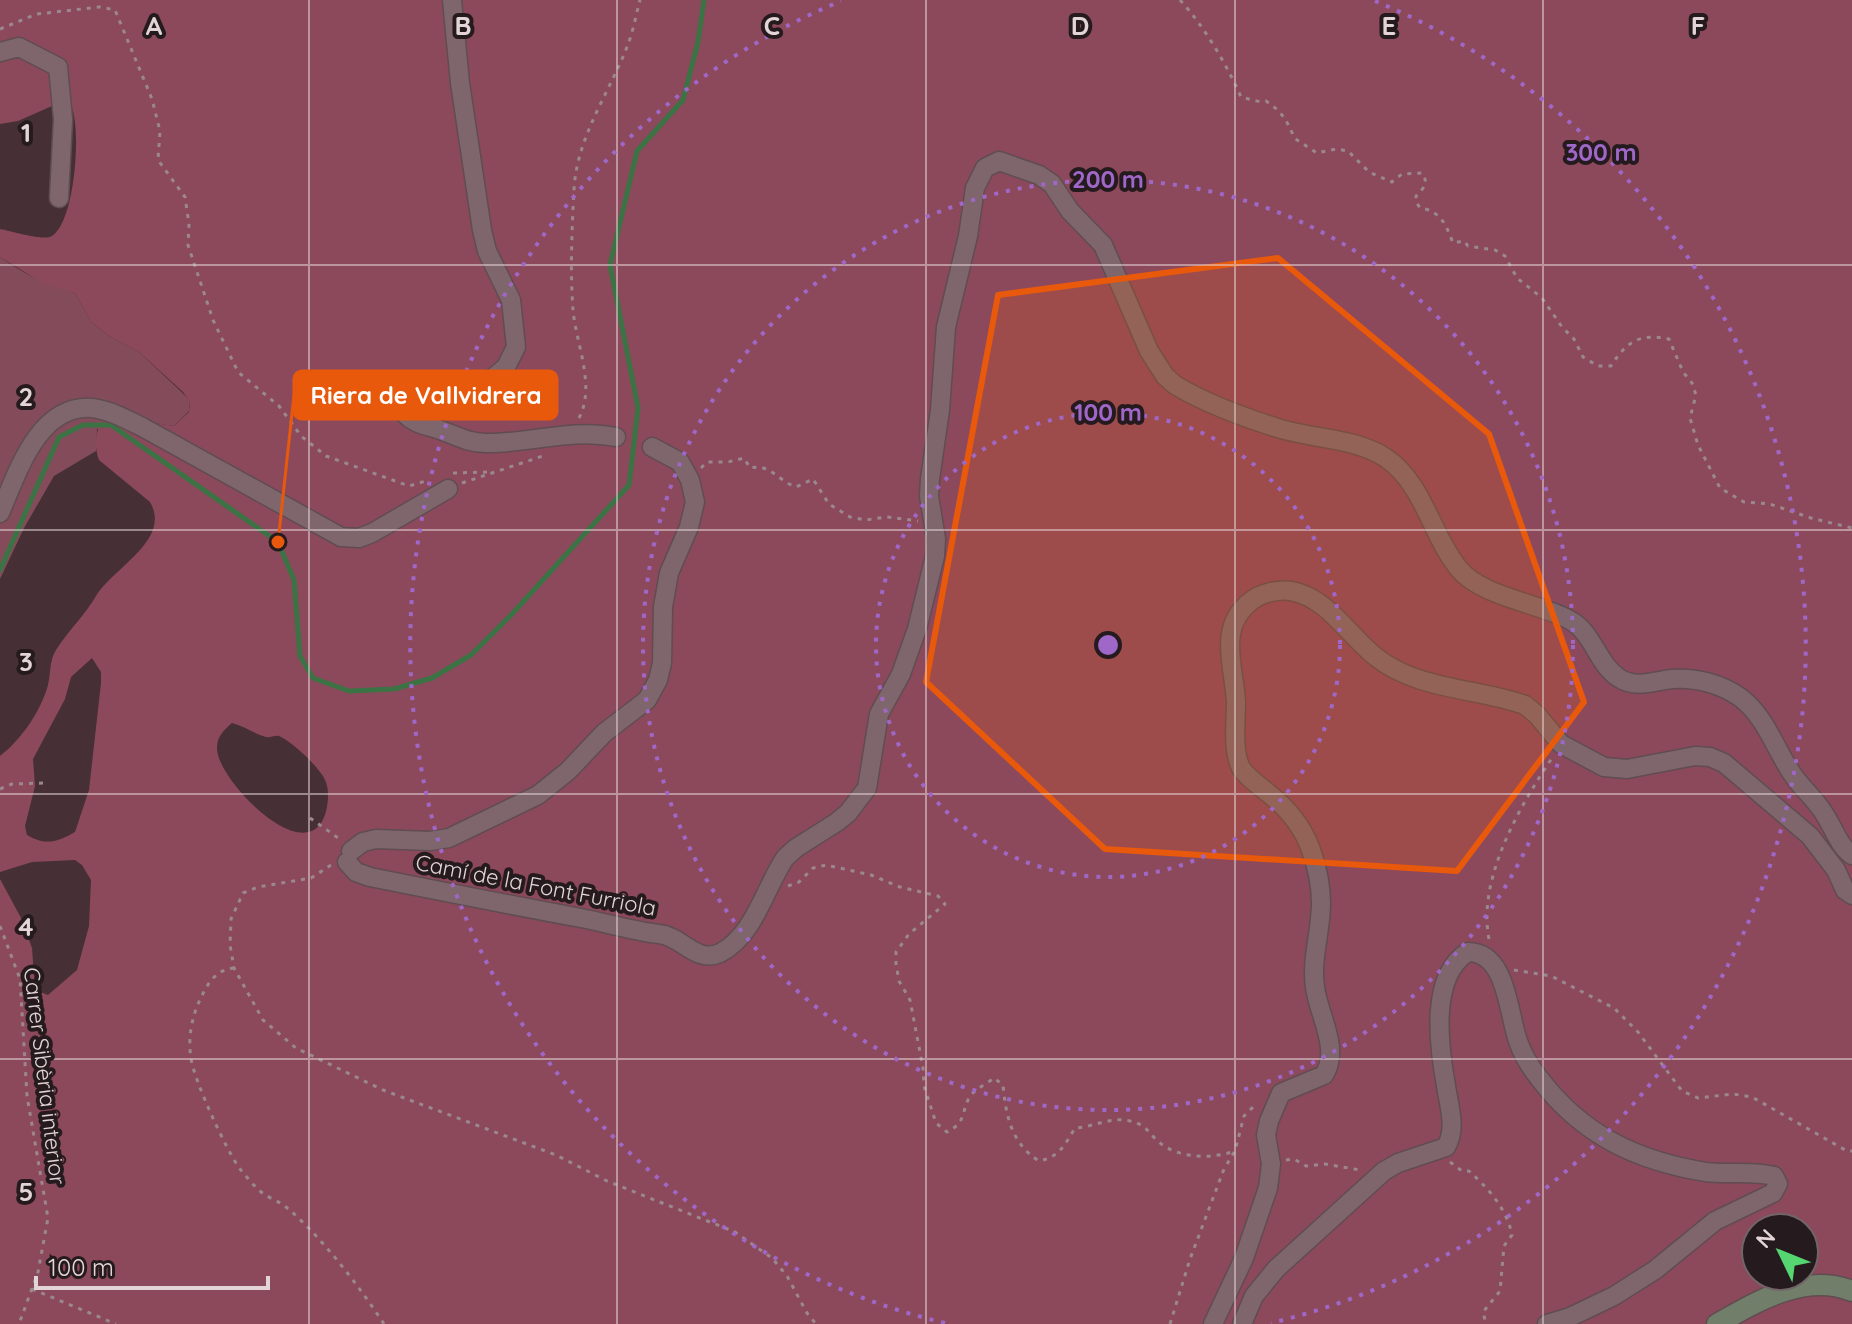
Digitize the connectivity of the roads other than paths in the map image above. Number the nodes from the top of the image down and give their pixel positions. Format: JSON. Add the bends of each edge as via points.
{"nodes":[{"id":1,"x":452,"y":0,"type":"edge"},
{"id":2,"x":0,"y":52,"type":"edge"},
{"id":3,"x":59,"y":198,"type":"dead end"},
{"id":4,"x":616,"y":437,"type":"dead end"},
{"id":5,"x":652,"y":447,"type":"dead end"},
{"id":6,"x":441,"y":481,"type":"road end"},
{"id":7,"x":0,"y":513,"type":"edge"},
{"id":8,"x":1852,"y":855,"type":"edge"},
{"id":9,"x":1852,"y":895,"type":"edge"},
{"id":10,"x":1852,"y":1291,"type":"edge"},
{"id":11,"x":1213,"y":1324,"type":"edge"},
{"id":12,"x":1242,"y":1324,"type":"edge"},
{"id":13,"x":1547,"y":1324,"type":"edge"},
{"id":14,"x":1717,"y":1324,"type":"edge"}],
"edges":[{"from":1,"to":4,"type":"street","via":[[482,230],[511,300],[516,347],[506,367],[481,388],[411,400],[404,413],[418,424],[485,443],[595,433]]},
{"from":2,"to":3,"type":"street","via":[[19,47],[58,67],[63,119]]},
{"from":5,"to":8,"type":"street","name":"Camí de la Font Furriola","via":[[675,458],[690,480],[694,510],[669,573],[662,663],[647,700],[538,795],[449,838],[363,842],[349,857],[356,872],[665,934],[698,955],[717,954],[738,940],[785,858],[848,813],[867,788],[879,714],[917,629],[935,556],[930,479],[946,327],[980,175],[991,163],[1007,162],[1052,184],[1103,245],[1149,351],[1175,385],[1256,420],[1363,446],[1388,460],[1409,482],[1465,575],[1569,619],[1619,678],[1642,684],[1686,679],[1734,693],[1763,722],[1796,779]]},
{"from":6,"to":7,"type":"street","via":[[372,533],[341,537],[144,428],[90,408],[63,415],[37,437]]},
{"from":9,"to":11,"type":"street","via":[[1810,836],[1717,759],[1695,756],[1618,769],[1586,759],[1561,744],[1525,705],[1388,665],[1301,594],[1268,593],[1249,602],[1239,612],[1229,641],[1238,758],[1247,775],[1282,805],[1310,846],[1320,886],[1313,972],[1326,1027],[1327,1070],[1281,1093],[1266,1135],[1268,1188]]},
{"from":10,"to":14,"type":"main road","via":[[1820,1283],[1799,1287]]},
{"from":12,"to":13,"type":"street","via":[[1254,1296],[1276,1269],[1384,1171],[1446,1147],[1452,1132],[1442,1066],[1447,971],[1468,952],[1477,952],[1496,967],[1518,1043],[1538,1077],[1597,1134],[1633,1154],[1708,1172],[1762,1173],[1774,1176],[1778,1184],[1773,1193],[1715,1221],[1614,1296]]}]}
